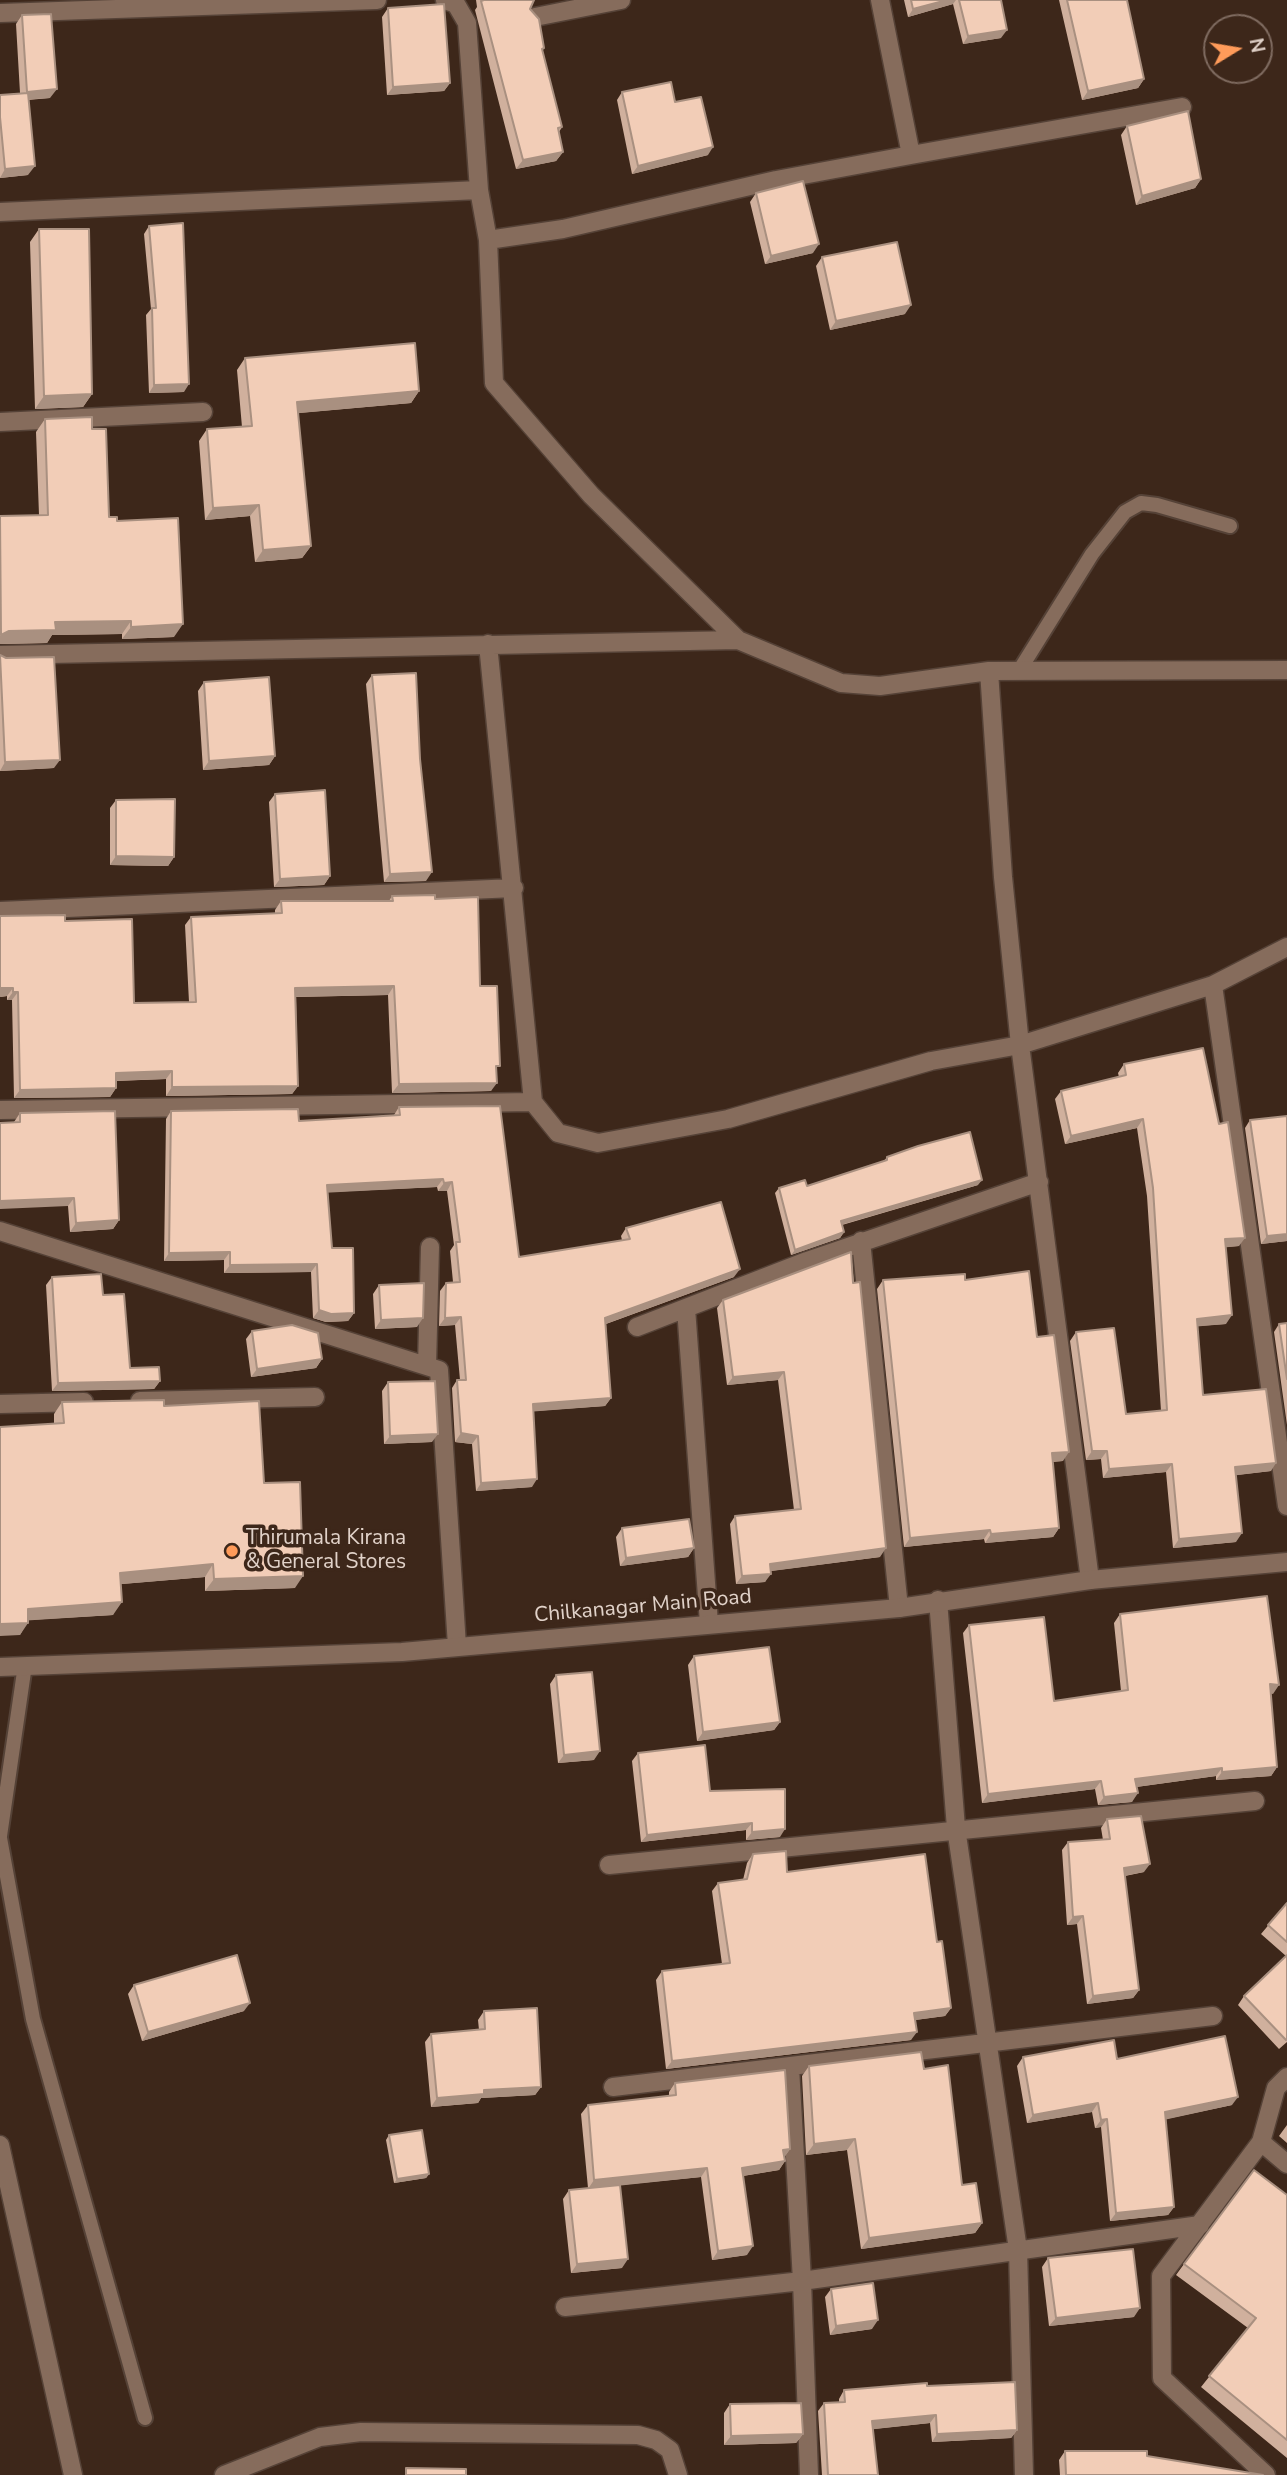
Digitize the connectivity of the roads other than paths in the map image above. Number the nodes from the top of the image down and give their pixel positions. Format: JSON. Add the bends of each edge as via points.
{"nodes":[{"id":1,"x":377,"y":0,"type":"edge"},
{"id":2,"x":445,"y":0,"type":"edge"},
{"id":3,"x":621,"y":0,"type":"edge"},
{"id":4,"x":880,"y":0,"type":"edge"},
{"id":5,"x":0,"y":13,"type":"edge"},
{"id":6,"x":535,"y":17,"type":"edge"},
{"id":7,"x":1182,"y":107,"type":"dead end"},
{"id":8,"x":911,"y":155,"type":"junction"},
{"id":9,"x":479,"y":190,"type":"junction"},
{"id":10,"x":0,"y":212,"type":"edge"},
{"id":11,"x":488,"y":240,"type":"junction"},
{"id":12,"x":203,"y":412,"type":"dead end"},
{"id":13,"x":0,"y":422,"type":"edge"},
{"id":14,"x":1230,"y":526,"type":"dead end"},
{"id":15,"x":738,"y":640,"type":"junction"},
{"id":16,"x":488,"y":644,"type":"junction"},
{"id":17,"x":0,"y":655,"type":"edge"},
{"id":18,"x":1287,"y":670,"type":"edge"},
{"id":19,"x":989,"y":671,"type":"junction"},
{"id":20,"x":1019,"y":671,"type":"junction"},
{"id":21,"x":514,"y":888,"type":"junction"},
{"id":22,"x":0,"y":911,"type":"edge"},
{"id":23,"x":1287,"y":947,"type":"edge"},
{"id":24,"x":1213,"y":985,"type":"junction"},
{"id":25,"x":1020,"y":1045,"type":"junction"},
{"id":26,"x":533,"y":1102,"type":"junction"},
{"id":27,"x":0,"y":1110,"type":"edge"},
{"id":28,"x":1039,"y":1182,"type":"junction"},
{"id":29,"x":0,"y":1231,"type":"edge"},
{"id":30,"x":861,"y":1241,"type":"junction"},
{"id":31,"x":430,"y":1247,"type":"dead end"},
{"id":32,"x":686,"y":1308,"type":"junction"},
{"id":33,"x":637,"y":1327,"type":"dead end"},
{"id":34,"x":427,"y":1366,"type":"junction"},
{"id":35,"x":315,"y":1397,"type":"dead end"},
{"id":36,"x":123,"y":1401,"type":"edge"},
{"id":37,"x":96,"y":1402,"type":"edge"},
{"id":38,"x":0,"y":1404,"type":"edge"},
{"id":39,"x":1287,"y":1506,"type":"edge"},
{"id":40,"x":1287,"y":1562,"type":"edge"},
{"id":41,"x":1090,"y":1580,"type":"junction"},
{"id":42,"x":939,"y":1600,"type":"junction"},
{"id":43,"x":899,"y":1608,"type":"junction"},
{"id":44,"x":709,"y":1624,"type":"junction"},
{"id":45,"x":457,"y":1646,"type":"junction"},
{"id":46,"x":25,"y":1665,"type":"junction"},
{"id":47,"x":0,"y":1667,"type":"edge"},
{"id":48,"x":1255,"y":1801,"type":"dead end"},
{"id":49,"x":956,"y":1828,"type":"junction"},
{"id":50,"x":0,"y":1837,"type":"edge"},
{"id":51,"x":609,"y":1865,"type":"dead end"},
{"id":52,"x":1213,"y":2016,"type":"dead end"},
{"id":53,"x":986,"y":2043,"type":"junction"},
{"id":54,"x":790,"y":2067,"type":"junction"},
{"id":55,"x":1287,"y":2077,"type":"edge"},
{"id":56,"x":613,"y":2087,"type":"dead end"},
{"id":57,"x":1261,"y":2142,"type":"junction"},
{"id":58,"x":0,"y":2145,"type":"edge"},
{"id":59,"x":1287,"y":2164,"type":"edge"},
{"id":60,"x":1200,"y":2225,"type":"junction"},
{"id":61,"x":1018,"y":2250,"type":"junction"},
{"id":62,"x":802,"y":2281,"type":"junction"},
{"id":63,"x":565,"y":2307,"type":"dead end"},
{"id":64,"x":145,"y":2418,"type":"dead end"},
{"id":65,"x":73,"y":2475,"type":"edge"},
{"id":66,"x":225,"y":2475,"type":"edge"},
{"id":67,"x":678,"y":2475,"type":"edge"},
{"id":68,"x":809,"y":2475,"type":"edge"},
{"id":69,"x":1024,"y":2475,"type":"edge"},
{"id":70,"x":1266,"y":2475,"type":"edge"}],
"edges":[{"from":1,"to":5,"type":"street"},
{"from":2,"to":9,"type":"street","via":[[456,4],[467,23]]},
{"from":3,"to":6,"type":"street"},
{"from":4,"to":8,"type":"street"},
{"from":7,"to":8,"type":"street"},
{"from":8,"to":11,"type":"street","via":[[776,180],[563,229]]},
{"from":9,"to":10,"type":"street"},
{"from":9,"to":11,"type":"street"},
{"from":11,"to":15,"type":"street","via":[[494,383],[591,495]]},
{"from":12,"to":13,"type":"street"},
{"from":14,"to":20,"type":"lane","via":[[1142,503],[1125,512],[1092,554]]},
{"from":15,"to":16,"type":"street"},
{"from":15,"to":19,"type":"street","via":[[841,683],[880,686]]},
{"from":16,"to":17,"type":"street"},
{"from":16,"to":21,"type":"street"},
{"from":18,"to":20,"type":"street"},
{"from":19,"to":20,"type":"street"},
{"from":19,"to":25,"type":"street"},
{"from":21,"to":22,"type":"street"},
{"from":21,"to":26,"type":"street"},
{"from":23,"to":24,"type":"street"},
{"from":24,"to":25,"type":"street"},
{"from":24,"to":39,"type":"street"},
{"from":25,"to":26,"type":"street","via":[[932,1061],[728,1119],[598,1143],[558,1133]]},
{"from":25,"to":28,"type":"street"},
{"from":26,"to":27,"type":"street"},
{"from":28,"to":30,"type":"street"},
{"from":28,"to":41,"type":"street"},
{"from":29,"to":34,"type":"street"},
{"from":30,"to":32,"type":"street"},
{"from":30,"to":43,"type":"street"},
{"from":31,"to":34,"type":"street"},
{"from":32,"to":33,"type":"street"},
{"from":32,"to":44,"type":"street"},
{"from":34,"to":45,"type":"street","via":[[439,1370]]},
{"from":35,"to":36,"type":"street"},
{"from":37,"to":38,"type":"street"},
{"from":40,"to":41,"type":"street","name":"Chilkanagar Main Road"},
{"from":41,"to":42,"type":"street","name":"Chilkanagar Main Road"},
{"from":42,"to":43,"type":"street","name":"Chilkanagar Main Road"},
{"from":42,"to":49,"type":"street"},
{"from":43,"to":44,"type":"street","name":"Chilkanagar Main Road"},
{"from":44,"to":45,"type":"street","name":"Chilkanagar Main Road"},
{"from":45,"to":46,"type":"street","name":"Chilkanagar Main Road","via":[[402,1652]]},
{"from":46,"to":47,"type":"street","name":"Chilkanagar Main Road"},
{"from":46,"to":50,"type":"lane"},
{"from":48,"to":49,"type":"street"},
{"from":49,"to":51,"type":"street"},
{"from":49,"to":53,"type":"street"},
{"from":50,"to":64,"type":"lane","via":[[33,2019]]},
{"from":52,"to":53,"type":"street"},
{"from":53,"to":54,"type":"street"},
{"from":53,"to":61,"type":"street"},
{"from":54,"to":56,"type":"street"},
{"from":54,"to":62,"type":"street"},
{"from":55,"to":57,"type":"street","via":[[1276,2088]]},
{"from":57,"to":59,"type":"street"},
{"from":57,"to":60,"type":"street"},
{"from":58,"to":65,"type":"street"},
{"from":60,"to":61,"type":"street"},
{"from":60,"to":70,"type":"street","via":[[1161,2276],[1162,2378]]},
{"from":61,"to":62,"type":"street"},
{"from":61,"to":69,"type":"street"},
{"from":62,"to":63,"type":"street"},
{"from":62,"to":68,"type":"street"},
{"from":66,"to":67,"type":"street","via":[[343,2432],[638,2435],[656,2440],[670,2451]]}]}
